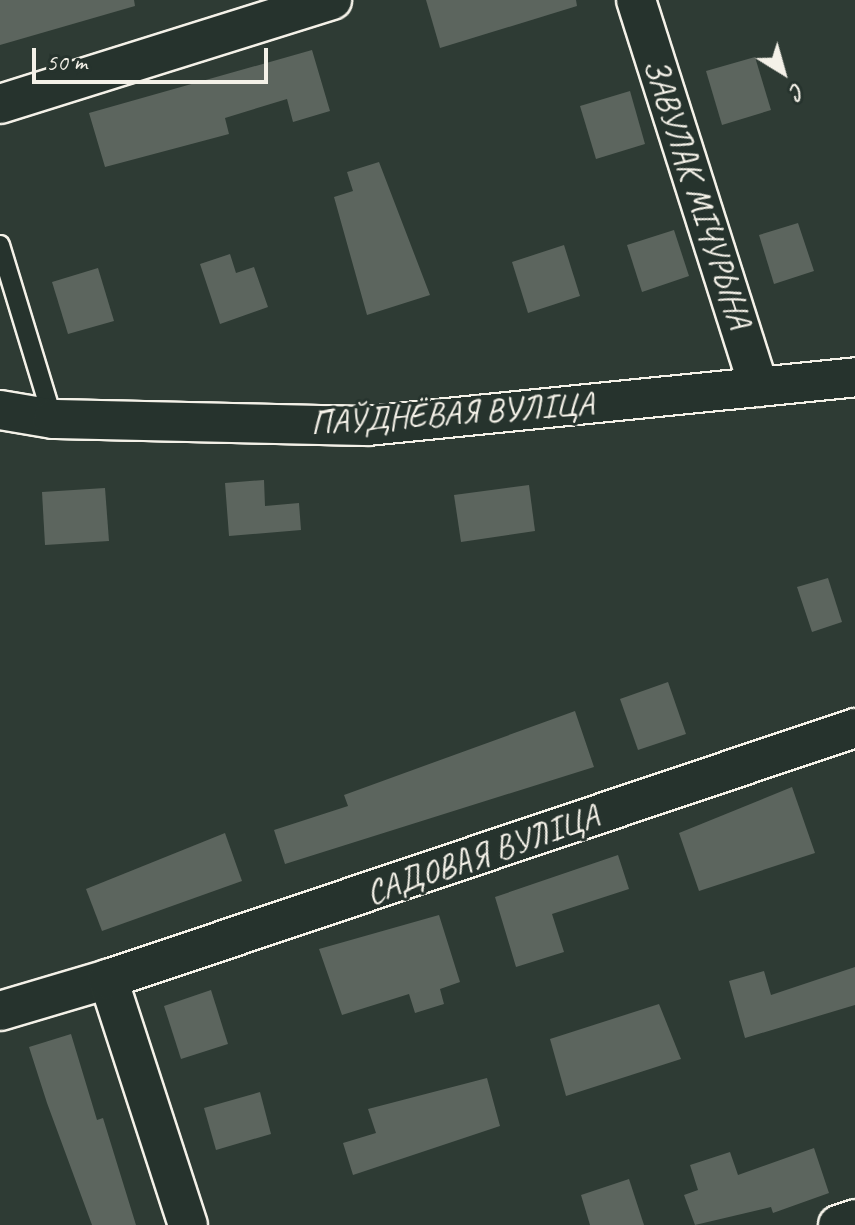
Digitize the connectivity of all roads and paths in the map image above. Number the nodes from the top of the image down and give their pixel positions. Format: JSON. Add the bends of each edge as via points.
{"nodes":[{"id":1,"x":332,"y":0,"type":"edge"},
{"id":2,"x":636,"y":0,"type":"edge"},
{"id":3,"x":0,"y":104,"type":"edge"},
{"id":4,"x":0,"y":245,"type":"edge"},
{"id":5,"x":855,"y":377,"type":"edge"},
{"id":6,"x":759,"y":387,"type":"junction"},
{"id":7,"x":0,"y":410,"type":"edge"},
{"id":8,"x":53,"y":419,"type":"junction"},
{"id":9,"x":855,"y":728,"type":"edge"},
{"id":10,"x":108,"y":979,"type":"junction"},
{"id":11,"x":0,"y":1011,"type":"edge"},
{"id":12,"x":855,"y":1219,"type":"edge"},
{"id":13,"x":188,"y":1225,"type":"edge"},
{"id":14,"x":838,"y":1225,"type":"edge"}],
"edges":[{"from":1,"to":3,"type":"street"},
{"from":2,"to":6,"type":"street","name":"ЗАВУЛАК МІЧУРЫНА"},
{"from":4,"to":8,"type":"lane"},
{"from":5,"to":6,"type":"street","name":"ПАЎДНЁВАЯ ВУЛІЦА"},
{"from":6,"to":8,"type":"street","name":"ПАЎДНЁВАЯ ВУЛІЦА","via":[[367,426]]},
{"from":7,"to":8,"type":"street","name":"ПАЎДНЁВАЯ ВУЛІЦА"},
{"from":9,"to":10,"type":"street","name":"САДОВАЯ ВУЛІЦА"},
{"from":10,"to":11,"type":"street","name":"САДОВАЯ ВУЛІЦА"},
{"from":10,"to":13,"type":"street"},
{"from":12,"to":14,"type":"street"}]}
